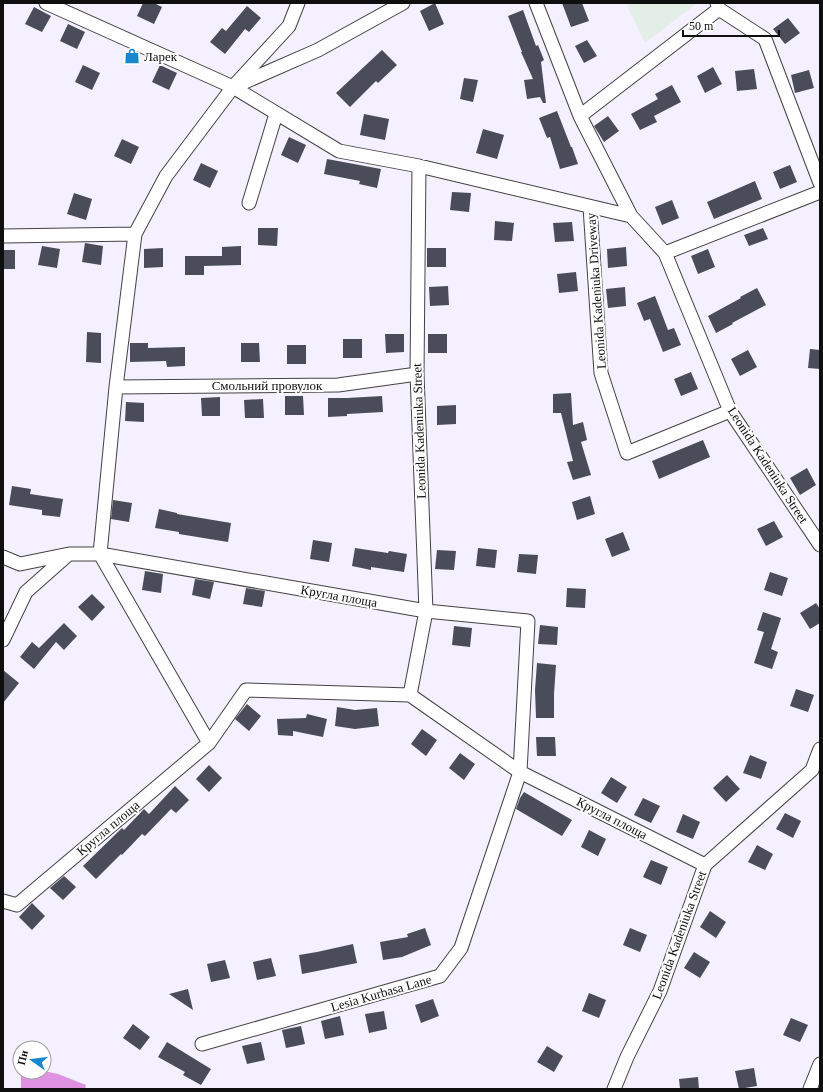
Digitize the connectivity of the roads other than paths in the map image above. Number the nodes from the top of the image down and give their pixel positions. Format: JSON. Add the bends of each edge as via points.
{"nodes":[{"id":1,"x":46,"y":3,"type":"edge"},
{"id":2,"x":298,"y":3,"type":"edge"},
{"id":3,"x":403,"y":3,"type":"edge"},
{"id":4,"x":536,"y":3,"type":"edge"},
{"id":5,"x":718,"y":6,"type":"edge"},
{"id":6,"x":233,"y":87,"type":"junction"},
{"id":7,"x":276,"y":114,"type":"junction"},
{"id":8,"x":580,"y":116,"type":"junction"},
{"id":9,"x":419,"y":166,"type":"junction"},
{"id":10,"x":820,"y":184,"type":"edge"},
{"id":11,"x":820,"y":192,"type":"edge"},
{"id":12,"x":249,"y":203,"type":"dead end"},
{"id":13,"x":590,"y":206,"type":"junction"},
{"id":14,"x":631,"y":216,"type":"junction"},
{"id":15,"x":135,"y":234,"type":"junction"},
{"id":16,"x":3,"y":236,"type":"edge"},
{"id":17,"x":665,"y":253,"type":"junction"},
{"id":18,"x":417,"y":374,"type":"junction"},
{"id":19,"x":116,"y":387,"type":"junction"},
{"id":20,"x":730,"y":411,"type":"junction"},
{"id":21,"x":820,"y":545,"type":"edge"},
{"id":22,"x":68,"y":554,"type":"junction"},
{"id":23,"x":100,"y":554,"type":"junction"},
{"id":24,"x":3,"y":557,"type":"edge"},
{"id":25,"x":426,"y":611,"type":"junction"},
{"id":26,"x":3,"y":640,"type":"edge"},
{"id":27,"x":410,"y":695,"type":"junction"},
{"id":28,"x":209,"y":743,"type":"junction"},
{"id":29,"x":820,"y":749,"type":"edge"},
{"id":30,"x":520,"y":772,"type":"junction"},
{"id":31,"x":705,"y":865,"type":"junction"},
{"id":32,"x":3,"y":901,"type":"edge"},
{"id":33,"x":202,"y":1044,"type":"dead end"},
{"id":34,"x":820,"y":1064,"type":"edge"},
{"id":35,"x":614,"y":1089,"type":"edge"},
{"id":36,"x":810,"y":1089,"type":"edge"}],
"edges":[{"from":1,"to":6,"type":"street"},
{"from":2,"to":6,"type":"street","via":[[288,26]]},
{"from":3,"to":6,"type":"street","via":[[318,50]]},
{"from":4,"to":8,"type":"street","name":"Leonida Kadeniuka Street"},
{"from":5,"to":8,"type":"street"},
{"from":5,"to":10,"type":"street","via":[[765,39]]},
{"from":6,"to":7,"type":"street"},
{"from":6,"to":15,"type":"street","via":[[166,176]]},
{"from":7,"to":9,"type":"street","via":[[339,151]]},
{"from":7,"to":12,"type":"street"},
{"from":8,"to":14,"type":"street","name":"Leonida Kadeniuka Street"},
{"from":9,"to":13,"type":"street"},
{"from":9,"to":18,"type":"street","name":"Leonida Kadeniuka Street"},
{"from":11,"to":17,"type":"street"},
{"from":13,"to":14,"type":"street"},
{"from":13,"to":20,"type":"street","name":"Leonida Kadeniuka Driveway","via":[[601,373],[626,452]]},
{"from":14,"to":17,"type":"street","name":"Leonida Kadeniuka Street"},
{"from":15,"to":16,"type":"street"},
{"from":15,"to":19,"type":"street"},
{"from":17,"to":20,"type":"street","name":"Leonida Kadeniuka Street"},
{"from":18,"to":19,"type":"street","name":"Смольний провулок","via":[[338,385]]},
{"from":18,"to":25,"type":"street","name":"Leonida Kadeniuka Street"},
{"from":19,"to":23,"type":"street"},
{"from":20,"to":21,"type":"street","name":"Leonida Kadeniuka Street"},
{"from":22,"to":23,"type":"street","name":"Кругла площа"},
{"from":22,"to":24,"type":"street","name":"Кругла площа","via":[[20,564]]},
{"from":22,"to":26,"type":"street","via":[[26,592]]},
{"from":23,"to":25,"type":"street","name":"Кругла площа"},
{"from":23,"to":28,"type":"street"},
{"from":25,"to":27,"type":"street","name":"Leonida Kadeniuka Street"},
{"from":25,"to":30,"type":"street","name":"Кругла площа","via":[[528,620]]},
{"from":27,"to":28,"type":"street","name":"Кругла площа","via":[[246,690]]},
{"from":27,"to":30,"type":"street","name":"Кругла площа"},
{"from":28,"to":32,"type":"street","name":"Кругла площа","via":[[17,905]]},
{"from":29,"to":31,"type":"street","name":"Leonida Kadeniuka Street","via":[[812,770]]},
{"from":30,"to":31,"type":"street","name":"Кругла площа"},
{"from":30,"to":33,"type":"street","name":"Lesia Kurbasa Lane","via":[[461,948],[440,976]]},
{"from":31,"to":35,"type":"street","name":"Leonida Kadeniuka Street","via":[[660,991]]},
{"from":34,"to":36,"type":"street"}]}
